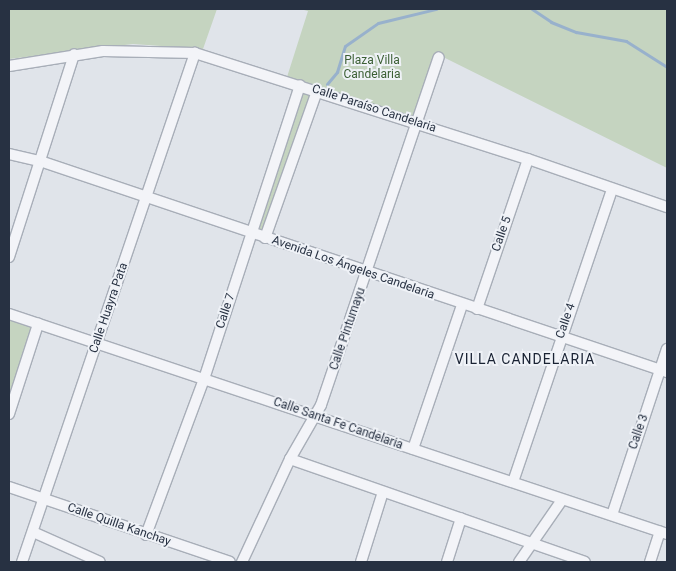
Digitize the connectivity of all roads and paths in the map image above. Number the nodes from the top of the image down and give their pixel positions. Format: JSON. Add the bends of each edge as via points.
{"nodes":[{"id":1,"x":195,"y":53,"type":"junction"},
{"id":2,"x":74,"y":54,"type":"junction"},
{"id":3,"x":439,"y":57,"type":"dead end"},
{"id":4,"x":9,"y":66,"type":"edge"},
{"id":5,"x":300,"y":86,"type":"junction"},
{"id":6,"x":317,"y":91,"type":"junction"},
{"id":7,"x":415,"y":123,"type":"junction"},
{"id":8,"x":9,"y":154,"type":"edge"},
{"id":9,"x":528,"y":159,"type":"junction"},
{"id":10,"x":40,"y":161,"type":"junction"},
{"id":11,"x":612,"y":189,"type":"junction"},
{"id":12,"x":147,"y":197,"type":"junction"},
{"id":13,"x":667,"y":208,"type":"edge"},
{"id":14,"x":252,"y":234,"type":"junction"},
{"id":15,"x":265,"y":238,"type":"junction"},
{"id":16,"x":9,"y":257,"type":"edge"},
{"id":17,"x":367,"y":272,"type":"junction"},
{"id":18,"x":462,"y":305,"type":"junction"},
{"id":19,"x":477,"y":309,"type":"junction"},
{"id":20,"x":9,"y":314,"type":"edge"},
{"id":21,"x":38,"y":324,"type":"junction"},
{"id":22,"x":560,"y":336,"type":"junction"},
{"id":23,"x":98,"y":344,"type":"junction"},
{"id":24,"x":667,"y":348,"type":"edge"},
{"id":25,"x":664,"y":371,"type":"edge"},
{"id":26,"x":204,"y":379,"type":"junction"},
{"id":27,"x":9,"y":414,"type":"edge"},
{"id":28,"x":313,"y":416,"type":"junction"},
{"id":29,"x":413,"y":449,"type":"junction"},
{"id":30,"x":290,"y":459,"type":"junction"},
{"id":31,"x":513,"y":482,"type":"junction"},
{"id":32,"x":9,"y":487,"type":"edge"},
{"id":33,"x":383,"y":492,"type":"junction"},
{"id":34,"x":45,"y":499,"type":"junction"},
{"id":35,"x":562,"y":500,"type":"junction"},
{"id":36,"x":612,"y":515,"type":"junction"},
{"id":37,"x":461,"y":518,"type":"junction"},
{"id":38,"x":33,"y":532,"type":"junction"},
{"id":39,"x":664,"y":533,"type":"edge"},
{"id":40,"x":146,"y":535,"type":"junction"},
{"id":41,"x":532,"y":543,"type":"junction"},
{"id":42,"x":22,"y":562,"type":"edge"},
{"id":43,"x":100,"y":562,"type":"edge"},
{"id":44,"x":230,"y":562,"type":"edge"},
{"id":45,"x":242,"y":562,"type":"edge"},
{"id":46,"x":361,"y":562,"type":"edge"},
{"id":47,"x":447,"y":562,"type":"edge"},
{"id":48,"x":519,"y":562,"type":"edge"},
{"id":49,"x":585,"y":562,"type":"edge"},
{"id":50,"x":650,"y":562,"type":"edge"}],
"edges":[{"from":1,"to":2,"type":"street","name":"Calle Paraíso Candelaria","via":[[120,50]]},
{"from":1,"to":5,"type":"street","name":"Calle Paraíso Candelaria"},
{"from":1,"to":12,"type":"street","name":"Calle Huayra Pata"},
{"from":2,"to":4,"type":"street","name":"Calle Paraíso Candelaria"},
{"from":2,"to":10,"type":"street"},
{"from":3,"to":7,"type":"street","name":"Calle Pintumayu"},
{"from":5,"to":6,"type":"street","name":"Calle Paraíso Candelaria"},
{"from":5,"to":14,"type":"street","name":"Calle 7"},
{"from":6,"to":7,"type":"street","name":"Calle Paraíso Candelaria"},
{"from":6,"to":15,"type":"street"},
{"from":7,"to":9,"type":"street","name":"Calle Paraíso Candelaria"},
{"from":7,"to":17,"type":"street","name":"Calle Pintumayu"},
{"from":8,"to":10,"type":"street","name":"Avenida Los Ángeles Candelaria"},
{"from":9,"to":11,"type":"street","name":"Calle Paraíso Candelaria"},
{"from":9,"to":19,"type":"street","name":"Calle 5"},
{"from":10,"to":12,"type":"street","name":"Avenida Los Ángeles Candelaria"},
{"from":10,"to":16,"type":"street"},
{"from":11,"to":13,"type":"street","name":"Calle Paraíso Candelaria"},
{"from":11,"to":22,"type":"street","name":"Calle 4"},
{"from":12,"to":14,"type":"street","name":"Avenida Los Ángeles Candelaria"},
{"from":12,"to":23,"type":"street","name":"Calle Huayra Pata"},
{"from":14,"to":15,"type":"street","name":"Avenida Los Ángeles Candelaria"},
{"from":14,"to":26,"type":"street","name":"Calle 7"},
{"from":15,"to":17,"type":"street","name":"Avenida Los Ángeles Candelaria"},
{"from":17,"to":18,"type":"street","name":"Avenida Los Ángeles Candelaria"},
{"from":17,"to":28,"type":"street","name":"Calle Pintumayu","via":[[321,405]]},
{"from":18,"to":19,"type":"street","name":"Avenida Los Ángeles Candelaria"},
{"from":18,"to":29,"type":"street"},
{"from":19,"to":22,"type":"street","name":"Avenida Los Ángeles Candelaria"},
{"from":20,"to":21,"type":"street","name":"Calle Santa Fe Candelaria"},
{"from":21,"to":23,"type":"street","name":"Calle Santa Fe Candelaria"},
{"from":21,"to":27,"type":"street"},
{"from":22,"to":25,"type":"street","name":"Avenida Los Ángeles Candelaria"},
{"from":22,"to":31,"type":"street","name":"Calle 4"},
{"from":23,"to":26,"type":"street","name":"Calle Santa Fe Candelaria"},
{"from":23,"to":34,"type":"street","name":"Calle Huayra Pata"},
{"from":24,"to":25,"type":"street","name":"Calle 3"},
{"from":25,"to":36,"type":"street","name":"Calle 3"},
{"from":26,"to":28,"type":"street","name":"Calle Santa Fe Candelaria"},
{"from":26,"to":40,"type":"street","name":"Calle 7"},
{"from":28,"to":29,"type":"street","name":"Calle Santa Fe Candelaria"},
{"from":28,"to":30,"type":"street","name":"Calle Pintumayu"},
{"from":29,"to":31,"type":"street","name":"Calle Santa Fe Candelaria"},
{"from":30,"to":33,"type":"street"},
{"from":30,"to":45,"type":"street","name":"Calle Pintumayu"},
{"from":31,"to":35,"type":"street","name":"Calle Santa Fe Candelaria"},
{"from":32,"to":34,"type":"street","name":"Calle Quilla Kanchay"},
{"from":33,"to":37,"type":"street"},
{"from":33,"to":46,"type":"street"},
{"from":34,"to":38,"type":"street","name":"Calle Huayra Pata"},
{"from":34,"to":40,"type":"street","name":"Calle Quilla Kanchay"},
{"from":35,"to":36,"type":"street","name":"Calle Santa Fe Candelaria"},
{"from":35,"to":41,"type":"street"},
{"from":36,"to":39,"type":"street","name":"Calle Santa Fe Candelaria"},
{"from":37,"to":41,"type":"street"},
{"from":37,"to":47,"type":"street"},
{"from":38,"to":42,"type":"street","name":"Calle Huayra Pata"},
{"from":38,"to":43,"type":"street"},
{"from":39,"to":50,"type":"street"},
{"from":40,"to":44,"type":"street","name":"Calle Quilla Kanchay"},
{"from":41,"to":48,"type":"street"},
{"from":41,"to":49,"type":"street"}]}
